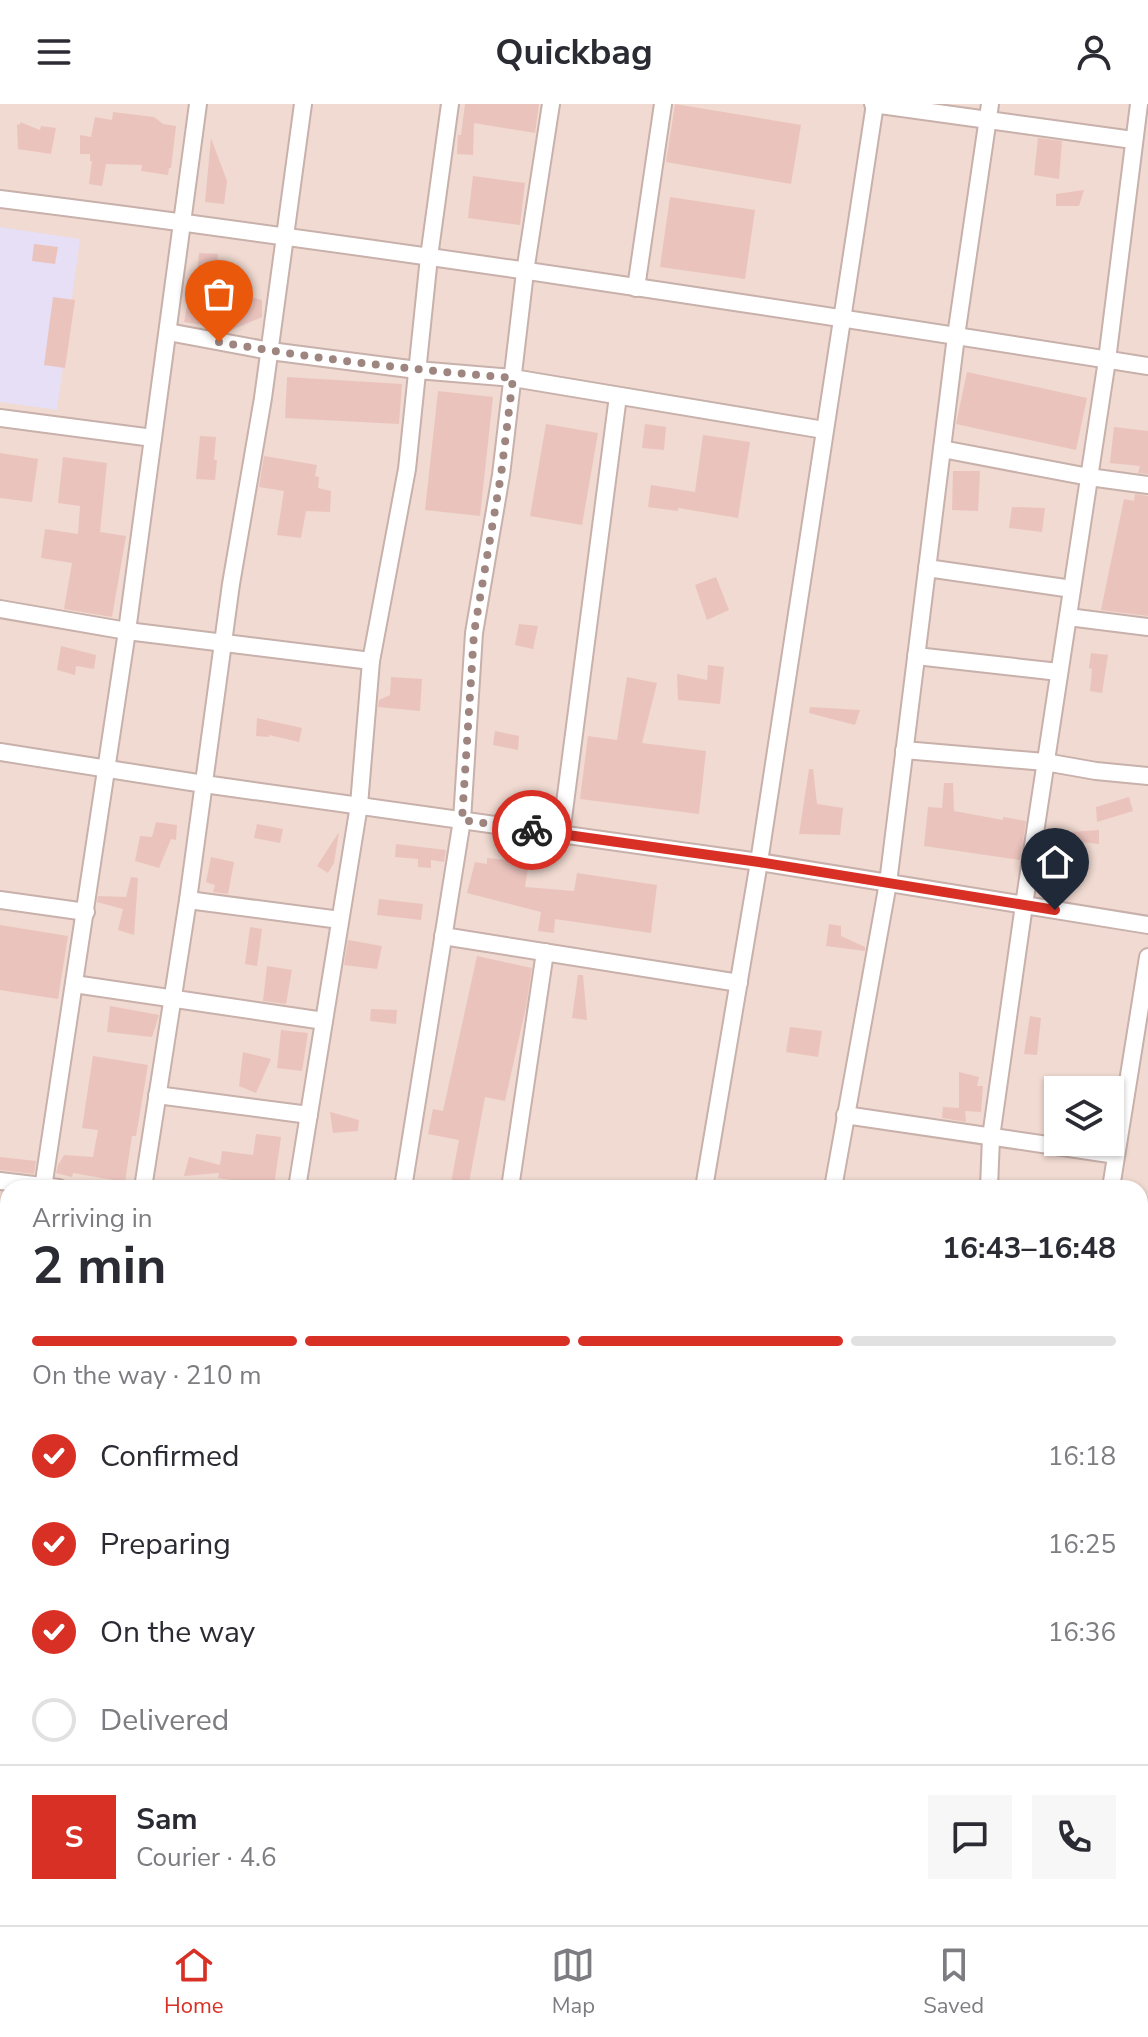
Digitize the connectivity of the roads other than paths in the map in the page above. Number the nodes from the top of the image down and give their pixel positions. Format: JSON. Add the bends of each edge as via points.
{"nodes":[{"id":1,"x":303,"y":104,"type":"edge"},
{"id":2,"x":450,"y":104,"type":"edge"},
{"id":3,"x":551,"y":104,"type":"edge"},
{"id":4,"x":663,"y":104,"type":"edge"},
{"id":5,"x":874,"y":104,"type":"edge"},
{"id":6,"x":1139,"y":104,"type":"edge"},
{"id":7,"x":193,"y":105,"type":"edge"},
{"id":8,"x":989,"y":112,"type":"edge"},
{"id":9,"x":1133,"y":140,"type":"junction"},
{"id":10,"x":0,"y":199,"type":"edge"},
{"id":11,"x":183,"y":222,"type":"junction"},
{"id":12,"x":285,"y":237,"type":"junction"},
{"id":13,"x":429,"y":257,"type":"junction"},
{"id":14,"x":525,"y":272,"type":"junction"},
{"id":15,"x":636,"y":288,"type":"junction"},
{"id":16,"x":841,"y":318,"type":"junction"},
{"id":17,"x":168,"y":332,"type":"junction"},
{"id":18,"x":956,"y":336,"type":"junction"},
{"id":19,"x":270,"y":351,"type":"junction"},
{"id":20,"x":1107,"y":360,"type":"junction"},
{"id":21,"x":1148,"y":366,"type":"edge"},
{"id":22,"x":417,"y":370,"type":"junction"},
{"id":23,"x":513,"y":378,"type":"junction"},
{"id":24,"x":618,"y":396,"type":"junction"},
{"id":25,"x":0,"y":418,"type":"edge"},
{"id":26,"x":824,"y":430,"type":"junction"},
{"id":27,"x":153,"y":438,"type":"junction"},
{"id":28,"x":942,"y":449,"type":"junction"},
{"id":29,"x":1089,"y":477,"type":"junction"},
{"id":30,"x":1148,"y":485,"type":"edge"},
{"id":31,"x":927,"y":568,"type":"junction"},
{"id":32,"x":1072,"y":589,"type":"junction"},
{"id":33,"x":0,"y":609,"type":"edge"},
{"id":34,"x":1068,"y":617,"type":"junction"},
{"id":35,"x":1148,"y":627,"type":"edge"},
{"id":36,"x":127,"y":631,"type":"junction"},
{"id":37,"x":223,"y":643,"type":"junction"},
{"id":38,"x":916,"y":656,"type":"junction"},
{"id":39,"x":371,"y":661,"type":"junction"},
{"id":40,"x":1059,"y":672,"type":"junction"},
{"id":41,"x":904,"y":750,"type":"junction"},
{"id":42,"x":0,"y":752,"type":"edge"},
{"id":43,"x":1045,"y":762,"type":"junction"},
{"id":44,"x":106,"y":768,"type":"junction"},
{"id":45,"x":1148,"y":776,"type":"edge"},
{"id":46,"x":204,"y":784,"type":"junction"},
{"id":47,"x":359,"y":805,"type":"junction"},
{"id":48,"x":462,"y":820,"type":"junction"},
{"id":49,"x":561,"y":834,"type":"junction"},
{"id":50,"x":759,"y":862,"type":"junction"},
{"id":51,"x":888,"y":883,"type":"junction"},
{"id":52,"x":0,"y":900,"type":"edge"},
{"id":53,"x":188,"y":900,"type":"junction"},
{"id":54,"x":1024,"y":905,"type":"junction"},
{"id":55,"x":86,"y":912,"type":"junction"},
{"id":56,"x":340,"y":920,"type":"junction"},
{"id":57,"x":1148,"y":925,"type":"edge"},
{"id":58,"x":443,"y":936,"type":"junction"},
{"id":59,"x":545,"y":952,"type":"junction"},
{"id":60,"x":1148,"y":957,"type":"edge"},
{"id":61,"x":739,"y":983,"type":"junction"},
{"id":62,"x":74,"y":984,"type":"junction"},
{"id":63,"x":173,"y":998,"type":"junction"},
{"id":64,"x":324,"y":1021,"type":"junction"},
{"id":65,"x":1140,"y":1058,"type":"edge"},
{"id":66,"x":157,"y":1095,"type":"junction"},
{"id":67,"x":309,"y":1115,"type":"junction"},
{"id":68,"x":845,"y":1115,"type":"junction"},
{"id":69,"x":1124,"y":1123,"type":"edge"},
{"id":70,"x":991,"y":1137,"type":"junction"},
{"id":71,"x":1044,"y":1145,"type":"edge"},
{"id":72,"x":1116,"y":1156,"type":"edge"},
{"id":73,"x":49,"y":1180,"type":"edge"},
{"id":74,"x":144,"y":1180,"type":"edge"},
{"id":75,"x":298,"y":1180,"type":"edge"},
{"id":76,"x":404,"y":1180,"type":"edge"},
{"id":77,"x":511,"y":1180,"type":"edge"},
{"id":78,"x":705,"y":1180,"type":"edge"},
{"id":79,"x":834,"y":1180,"type":"edge"},
{"id":80,"x":989,"y":1180,"type":"edge"},
{"id":81,"x":1112,"y":1180,"type":"edge"}],
"edges":[{"from":1,"to":12,"type":"street"},
{"from":2,"to":13,"type":"street"},
{"from":3,"to":14,"type":"street"},
{"from":4,"to":15,"type":"street"},
{"from":5,"to":8,"type":"street"},
{"from":5,"to":16,"type":"street"},
{"from":6,"to":9,"type":"street"},
{"from":7,"to":11,"type":"street"},
{"from":8,"to":9,"type":"street"},
{"from":8,"to":18,"type":"street"},
{"from":9,"to":20,"type":"street"},
{"from":10,"to":11,"type":"street"},
{"from":11,"to":12,"type":"street"},
{"from":11,"to":17,"type":"street"},
{"from":12,"to":13,"type":"street"},
{"from":12,"to":19,"type":"street"},
{"from":13,"to":14,"type":"street"},
{"from":13,"to":22,"type":"street"},
{"from":14,"to":15,"type":"street"},
{"from":14,"to":23,"type":"street"},
{"from":15,"to":16,"type":"street"},
{"from":16,"to":18,"type":"street"},
{"from":16,"to":26,"type":"street"},
{"from":17,"to":19,"type":"street"},
{"from":17,"to":27,"type":"street"},
{"from":18,"to":20,"type":"street"},
{"from":18,"to":28,"type":"street"},
{"from":19,"to":22,"type":"street"},
{"from":19,"to":37,"type":"street"},
{"from":20,"to":21,"type":"street"},
{"from":20,"to":29,"type":"street"},
{"from":22,"to":23,"type":"street"},
{"from":22,"to":39,"type":"street","via":[[407,469]]},
{"from":23,"to":24,"type":"street"},
{"from":23,"to":48,"type":"street","via":[[474,633]]},
{"from":24,"to":26,"type":"street"},
{"from":24,"to":49,"type":"street"},
{"from":25,"to":27,"type":"street"},
{"from":26,"to":50,"type":"street"},
{"from":27,"to":36,"type":"street"},
{"from":28,"to":29,"type":"street"},
{"from":28,"to":31,"type":"street"},
{"from":29,"to":30,"type":"street"},
{"from":29,"to":32,"type":"street"},
{"from":31,"to":32,"type":"street"},
{"from":31,"to":38,"type":"street"},
{"from":32,"to":34,"type":"street"},
{"from":33,"to":36,"type":"street"},
{"from":34,"to":35,"type":"street"},
{"from":34,"to":40,"type":"street"},
{"from":36,"to":37,"type":"street"},
{"from":36,"to":44,"type":"street"},
{"from":37,"to":39,"type":"street"},
{"from":37,"to":46,"type":"street"},
{"from":38,"to":40,"type":"street"},
{"from":38,"to":41,"type":"street"},
{"from":39,"to":47,"type":"street"},
{"from":40,"to":43,"type":"street"},
{"from":41,"to":43,"type":"street"},
{"from":41,"to":51,"type":"street"},
{"from":42,"to":44,"type":"street"},
{"from":43,"to":45,"type":"street"},
{"from":43,"to":54,"type":"street"},
{"from":44,"to":46,"type":"street"},
{"from":44,"to":55,"type":"street"},
{"from":46,"to":47,"type":"street"},
{"from":46,"to":53,"type":"street"},
{"from":47,"to":48,"type":"street"},
{"from":47,"to":56,"type":"street"},
{"from":48,"to":49,"type":"street"},
{"from":48,"to":58,"type":"street"},
{"from":49,"to":50,"type":"street"},
{"from":50,"to":51,"type":"street"},
{"from":50,"to":61,"type":"street"},
{"from":51,"to":54,"type":"street"},
{"from":51,"to":68,"type":"street"},
{"from":52,"to":55,"type":"street"},
{"from":53,"to":56,"type":"street"},
{"from":53,"to":63,"type":"street"},
{"from":54,"to":57,"type":"street"},
{"from":54,"to":70,"type":"street"},
{"from":55,"to":62,"type":"street"},
{"from":56,"to":64,"type":"street"},
{"from":58,"to":59,"type":"street"},
{"from":58,"to":76,"type":"street"},
{"from":59,"to":61,"type":"street"},
{"from":59,"to":77,"type":"street"},
{"from":60,"to":65,"type":"street"},
{"from":61,"to":78,"type":"street"},
{"from":62,"to":63,"type":"street"},
{"from":62,"to":73,"type":"street"},
{"from":63,"to":64,"type":"street"},
{"from":63,"to":66,"type":"street"},
{"from":64,"to":67,"type":"street"},
{"from":65,"to":69,"type":"street"},
{"from":66,"to":67,"type":"street"},
{"from":66,"to":74,"type":"street"},
{"from":67,"to":75,"type":"street"},
{"from":68,"to":70,"type":"street"},
{"from":68,"to":79,"type":"street"},
{"from":70,"to":71,"type":"street"},
{"from":70,"to":80,"type":"street"},
{"from":72,"to":81,"type":"street"}]}
